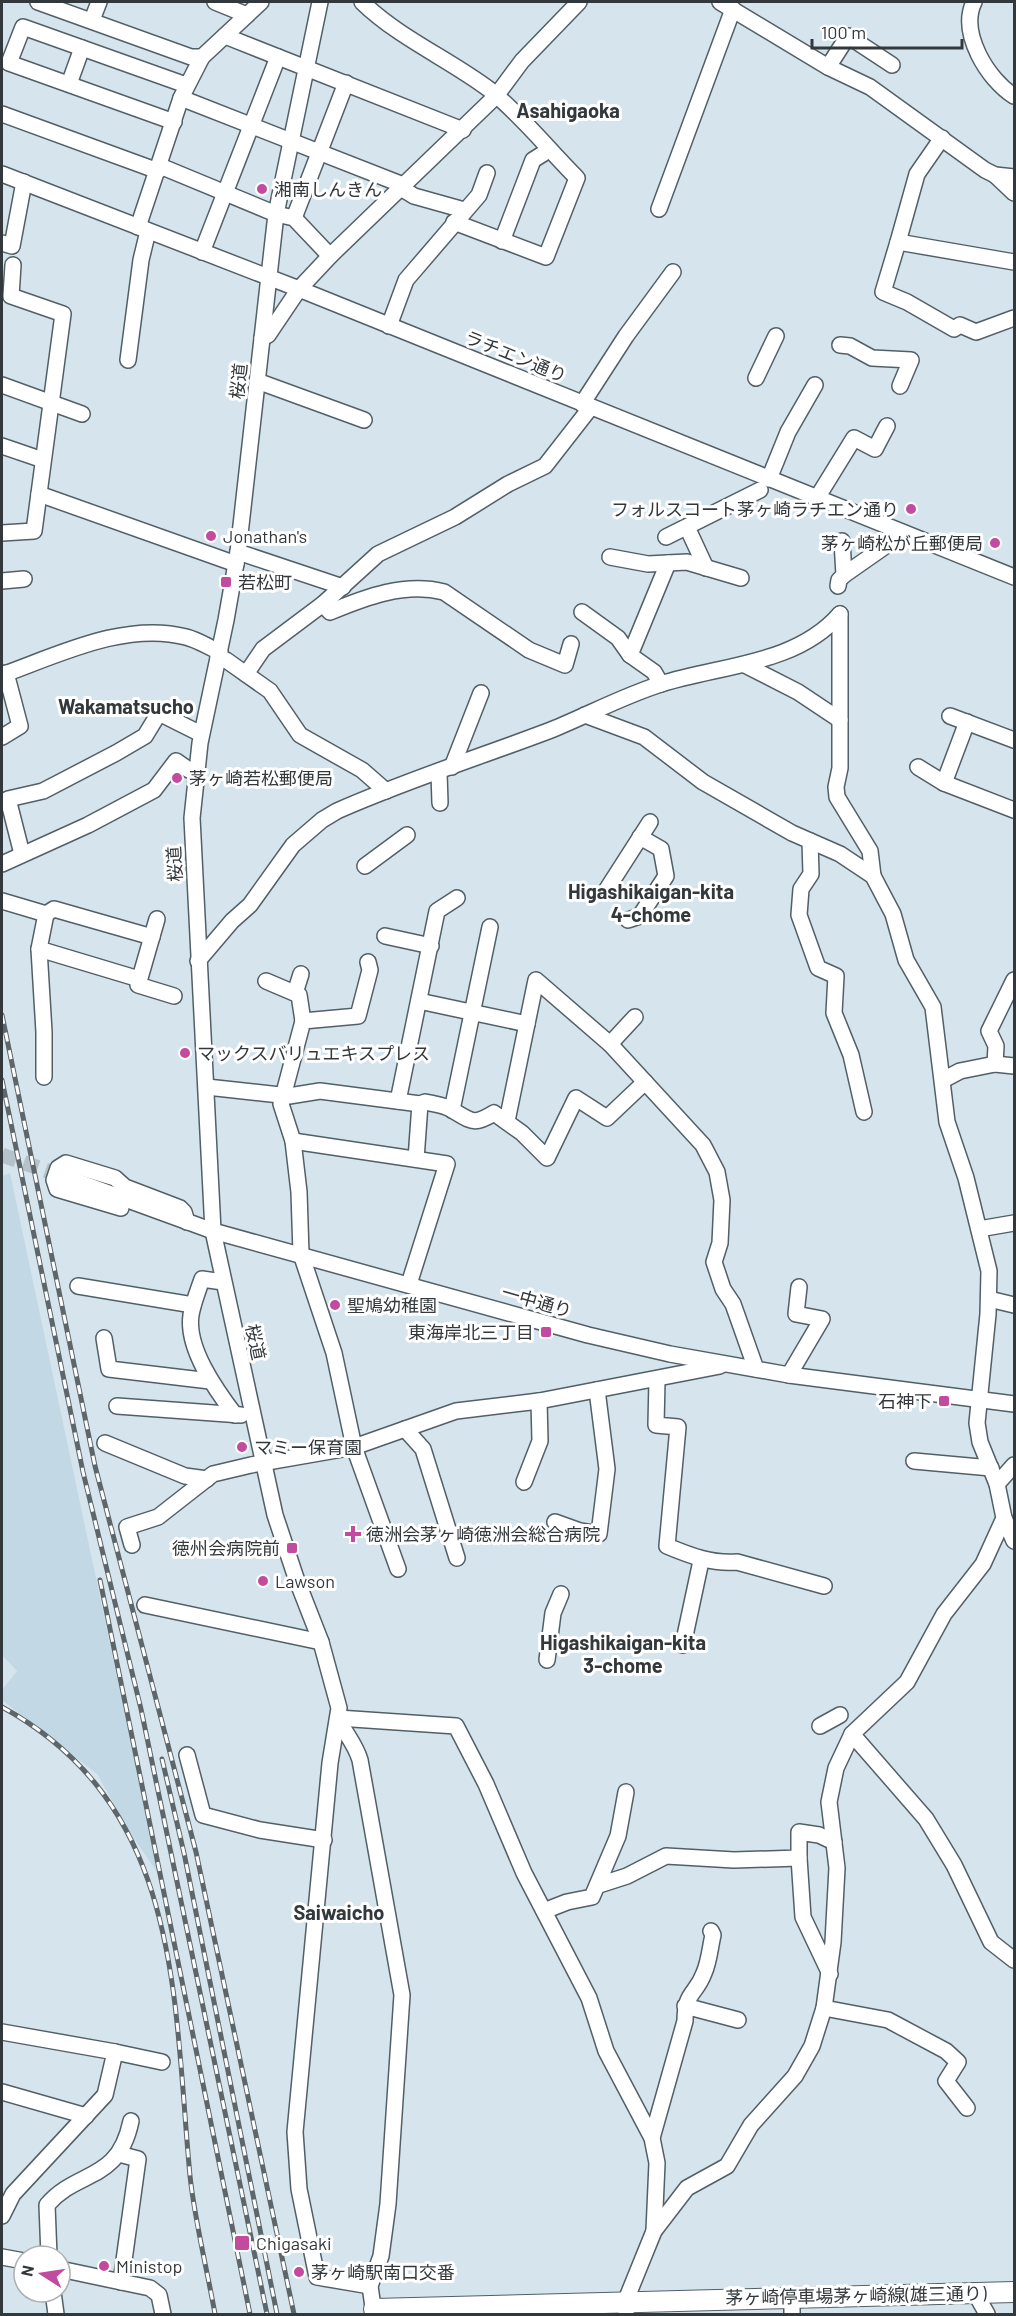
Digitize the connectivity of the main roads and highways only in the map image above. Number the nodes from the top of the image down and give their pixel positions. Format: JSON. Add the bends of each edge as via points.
{"nodes":[{"id":1,"x":1014,"y":2292,"type":"edge"},
{"id":2,"x":792,"y":2305,"type":"edge"},
{"id":3,"x":626,"y":2307,"type":"edge"},
{"id":4,"x":563,"y":2309,"type":"edge"},
{"id":5,"x":507,"y":2310,"type":"edge"},
{"id":6,"x":448,"y":2311,"type":"edge"},
{"id":7,"x":374,"y":2312,"type":"edge"}],
"edges":[{"from":1,"to":2,"type":"main road","name":"茅ヶ崎停車場茅ヶ崎線(雄三通り)","via":[[974,2291]]},
{"from":2,"to":3,"type":"main road","name":"茅ヶ崎停車場茅ヶ崎線(雄三通り)"},
{"from":3,"to":4,"type":"main road","name":"茅ヶ崎停車場茅ヶ崎線(雄三通り)"},
{"from":4,"to":5,"type":"main road","name":"茅ヶ崎停車場茅ヶ崎線(雄三通り)"},
{"from":5,"to":6,"type":"main road","name":"茅ヶ崎停車場茅ヶ崎線(雄三通り)"},
{"from":6,"to":7,"type":"main road","name":"茅ヶ崎停車場茅ヶ崎線(雄三通り)"}]}
